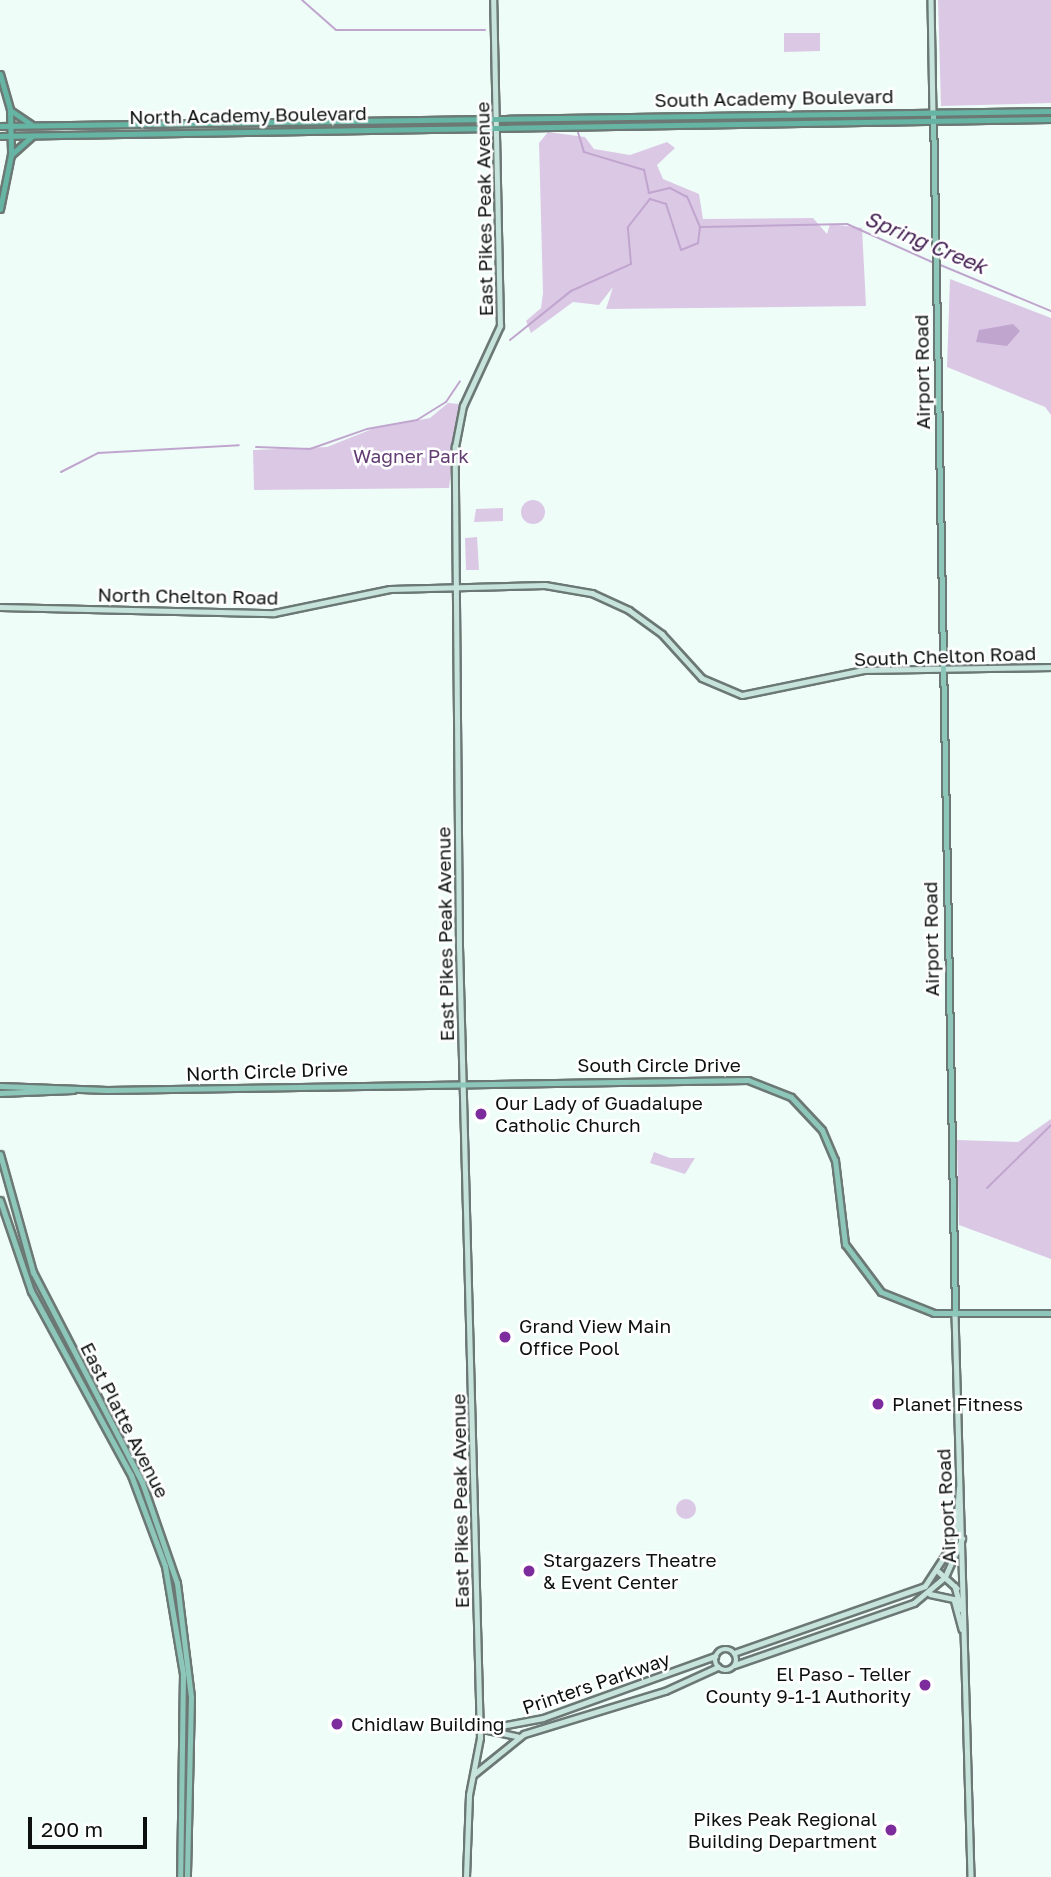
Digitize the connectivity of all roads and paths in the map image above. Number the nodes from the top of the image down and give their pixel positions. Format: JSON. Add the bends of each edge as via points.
{"nodes":[{"id":1,"x":494,"y":0,"type":"edge"},
{"id":2,"x":931,"y":0,"type":"edge"},
{"id":3,"x":0,"y":74,"type":"edge"},
{"id":4,"x":10,"y":110,"type":"junction"},
{"id":5,"x":1051,"y":111,"type":"edge"},
{"id":6,"x":933,"y":113,"type":"junction"},
{"id":7,"x":497,"y":118,"type":"junction"},
{"id":8,"x":1051,"y":120,"type":"edge"},
{"id":9,"x":933,"y":121,"type":"junction"},
{"id":10,"x":34,"y":125,"type":"junction"},
{"id":11,"x":7,"y":126,"type":"edge"},
{"id":12,"x":497,"y":127,"type":"junction"},
{"id":13,"x":34,"y":135,"type":"junction"},
{"id":14,"x":7,"y":136,"type":"edge"},
{"id":15,"x":11,"y":155,"type":"junction"},
{"id":16,"x":0,"y":209,"type":"edge"},
{"id":17,"x":458,"y":587,"type":"junction"},
{"id":18,"x":0,"y":607,"type":"edge"},
{"id":19,"x":1051,"y":667,"type":"edge"},
{"id":20,"x":943,"y":669,"type":"junction"},
{"id":21,"x":462,"y":1082,"type":"junction"},
{"id":22,"x":0,"y":1086,"type":"edge"},
{"id":23,"x":72,"y":1090,"type":"junction"},
{"id":24,"x":0,"y":1093,"type":"edge"},
{"id":25,"x":0,"y":1154,"type":"edge"},
{"id":26,"x":0,"y":1200,"type":"edge"},
{"id":27,"x":1051,"y":1313,"type":"edge"},
{"id":28,"x":955,"y":1314,"type":"junction"},
{"id":29,"x":960,"y":1483,"type":"junction"},
{"id":30,"x":138,"y":1490,"type":"junction"},
{"id":31,"x":151,"y":1504,"type":"junction"},
{"id":32,"x":150,"y":1520,"type":"junction"},
{"id":33,"x":964,"y":1532,"type":"junction"},
{"id":34,"x":164,"y":1538,"type":"junction"},
{"id":35,"x":939,"y":1572,"type":"junction"},
{"id":36,"x":945,"y":1577,"type":"junction"},
{"id":37,"x":955,"y":1586,"type":"junction"},
{"id":38,"x":930,"y":1594,"type":"junction"},
{"id":39,"x":965,"y":1596,"type":"junction"},
{"id":40,"x":961,"y":1624,"type":"junction"},
{"id":41,"x":964,"y":1641,"type":"junction"},
{"id":42,"x":734,"y":1653,"type":"junction"},
{"id":43,"x":717,"y":1654,"type":"junction"},
{"id":44,"x":718,"y":1667,"type":"junction"},
{"id":45,"x":734,"y":1667,"type":"junction"},
{"id":46,"x":482,"y":1729,"type":"junction"},
{"id":47,"x":524,"y":1734,"type":"junction"},
{"id":48,"x":472,"y":1776,"type":"junction"},
{"id":49,"x":180,"y":1877,"type":"edge"},
{"id":50,"x":187,"y":1877,"type":"edge"},
{"id":51,"x":466,"y":1877,"type":"edge"},
{"id":52,"x":971,"y":1877,"type":"edge"}],
"edges":[{"from":1,"to":7,"type":"main road","name":"East Pikes Peak Avenue"},
{"from":2,"to":6,"type":"main road","name":"Airport Road"},
{"from":3,"to":4,"type":"highway"},
{"from":4,"to":10,"type":"highway"},
{"from":4,"to":11,"type":"highway"},
{"from":5,"to":6,"type":"highway","name":"South Academy Boulevard"},
{"from":6,"to":7,"type":"highway","name":"South Academy Boulevard"},
{"from":6,"to":9,"type":"main road","name":"Airport Road"},
{"from":7,"to":10,"type":"highway","name":"North Academy Boulevard"},
{"from":7,"to":12,"type":"main road","name":"East Pikes Peak Avenue"},
{"from":8,"to":9,"type":"highway","name":"South Academy Boulevard"},
{"from":9,"to":12,"type":"highway","name":"South Academy Boulevard"},
{"from":9,"to":20,"type":"main road","name":"Airport Road"},
{"from":10,"to":11,"type":"highway","name":"North Academy Boulevard"},
{"from":11,"to":14,"type":"highway"},
{"from":12,"to":13,"type":"highway","name":"North Academy Boulevard"},
{"from":12,"to":17,"type":"main road","name":"East Pikes Peak Avenue","via":[[500,316],[492,355],[456,431]]},
{"from":13,"to":14,"type":"highway","name":"North Academy Boulevard"},
{"from":13,"to":15,"type":"highway"},
{"from":14,"to":15,"type":"highway"},
{"from":15,"to":16,"type":"highway"},
{"from":17,"to":18,"type":"main road","name":"North Chelton Road","via":[[370,591],[274,613]]},
{"from":17,"to":20,"type":"main road","name":"South Chelton Road","via":[[554,585],[598,595],[650,624],[708,682],[741,695],[857,671]]},
{"from":17,"to":21,"type":"main road","name":"East Pikes Peak Avenue"},
{"from":19,"to":20,"type":"main road","name":"South Chelton Road"},
{"from":20,"to":28,"type":"main road","name":"Airport Road"},
{"from":21,"to":23,"type":"main road","name":"North Circle Drive"},
{"from":21,"to":28,"type":"main road","name":"South Circle Drive","via":[[732,1078],[775,1088],[805,1108],[830,1145],[840,1228],[864,1276],[902,1304]]},
{"from":21,"to":46,"type":"main road","name":"East Pikes Peak Avenue"},
{"from":22,"to":23,"type":"main road","name":"North Circle Drive"},
{"from":23,"to":24,"type":"main road","name":"North Circle Drive"},
{"from":25,"to":31,"type":"main road","name":"East Platte Avenue","via":[[33,1272]]},
{"from":26,"to":30,"type":"main road","name":"East Platte Avenue","via":[[37,1301]]},
{"from":27,"to":28,"type":"main road","name":"South Circle Drive"},
{"from":28,"to":29,"type":"main road","name":"Airport Road"},
{"from":29,"to":33,"type":"main road","name":"Airport Road"},
{"from":29,"to":35,"type":"main road","via":[[955,1540]]},
{"from":30,"to":31,"type":"main road"},
{"from":30,"to":32,"type":"main road","name":"East Platte Avenue"},
{"from":31,"to":34,"type":"main road","name":"East Platte Avenue"},
{"from":32,"to":34,"type":"main road"},
{"from":32,"to":49,"type":"main road","name":"East Platte Avenue","via":[[170,1584],[182,1654]]},
{"from":33,"to":36,"type":"main road"},
{"from":33,"to":39,"type":"main road","name":"Airport Road"},
{"from":34,"to":50,"type":"main road","name":"East Platte Avenue","via":[[189,1655]]},
{"from":35,"to":36,"type":"main road"},
{"from":35,"to":42,"type":"main road","via":[[905,1598]]},
{"from":36,"to":37,"type":"main road"},
{"from":36,"to":38,"type":"main road"},
{"from":37,"to":39,"type":"main road"},
{"from":37,"to":40,"type":"main road"},
{"from":38,"to":40,"type":"main road","via":[[951,1596]]},
{"from":38,"to":45,"type":"main road"},
{"from":39,"to":41,"type":"main road","name":"Airport Road"},
{"from":40,"to":41,"type":"main road"},
{"from":41,"to":52,"type":"main road","name":"Airport Road"},
{"from":42,"to":43,"type":"main road"},
{"from":42,"to":45,"type":"main road"},
{"from":43,"to":44,"type":"main road"},
{"from":43,"to":46,"type":"main road","name":"Printers Parkway","via":[[543,1718]]},
{"from":44,"to":45,"type":"main road"},
{"from":44,"to":47,"type":"main road","name":"Printers Parkway","via":[[665,1691]]},
{"from":46,"to":47,"type":"main road","name":"Printers Parkway","via":[[511,1738]]},
{"from":46,"to":48,"type":"main road","name":"East Pikes Peak Avenue"},
{"from":47,"to":48,"type":"main road","name":"Printers Parkway"},
{"from":48,"to":51,"type":"main road","name":"East Pikes Peak Avenue"}]}
